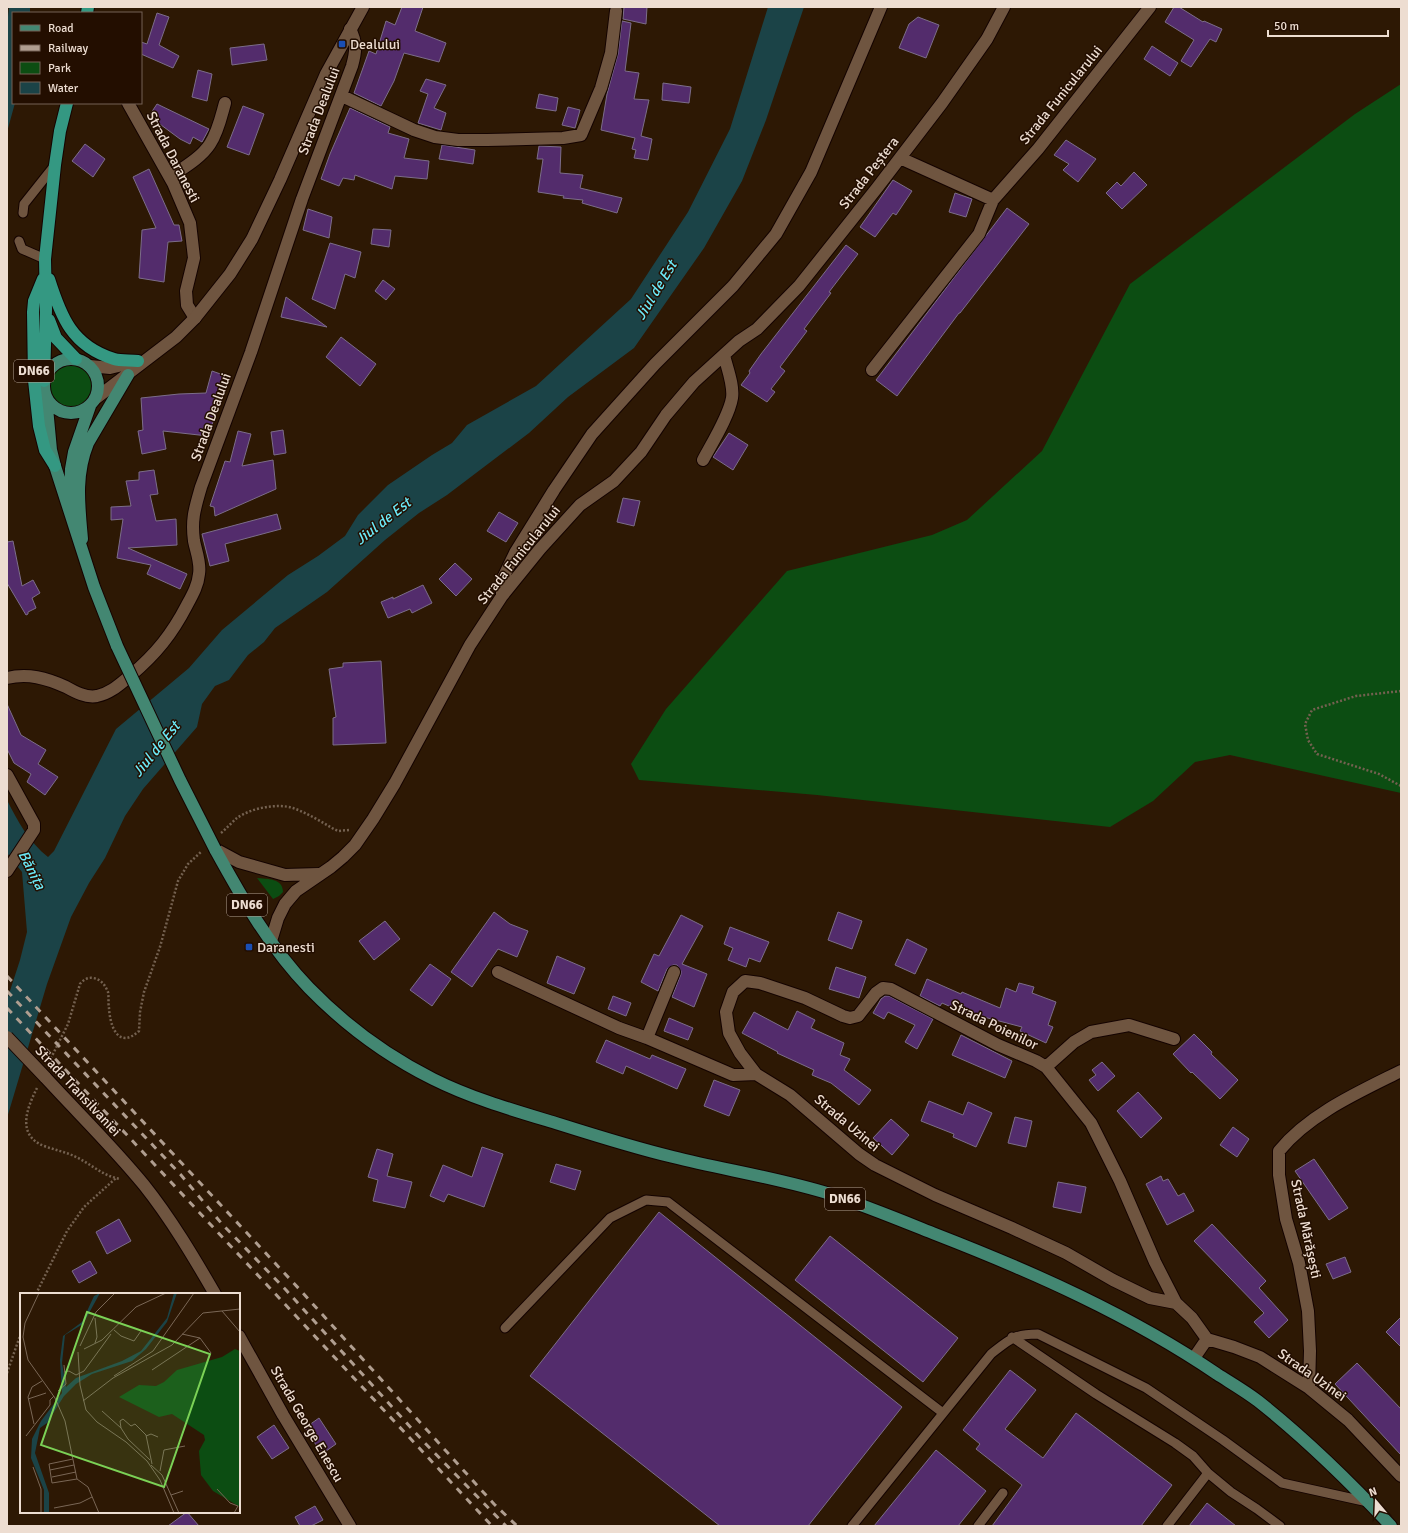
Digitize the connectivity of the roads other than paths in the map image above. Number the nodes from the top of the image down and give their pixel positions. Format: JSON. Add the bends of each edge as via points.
{"nodes":[{"id":1,"x":363,"y":7,"type":"edge"},
{"id":2,"x":881,"y":7,"type":"edge"},
{"id":3,"x":1004,"y":7,"type":"edge"},
{"id":4,"x":1150,"y":7,"type":"edge"},
{"id":5,"x":616,"y":11,"type":"dead end"},
{"id":6,"x":350,"y":29,"type":"junction"},
{"id":7,"x":342,"y":96,"type":"junction"},
{"id":8,"x":225,"y":103,"type":"dead end"},
{"id":9,"x":67,"y":104,"type":"edge"},
{"id":10,"x":129,"y":104,"type":"edge"},
{"id":11,"x":900,"y":158,"type":"junction"},
{"id":12,"x":55,"y":165,"type":"junction"},
{"id":13,"x":170,"y":177,"type":"junction"},
{"id":14,"x":994,"y":200,"type":"junction"},
{"id":15,"x":23,"y":213,"type":"dead end"},
{"id":16,"x":19,"y":241,"type":"dead end"},
{"id":17,"x":45,"y":266,"type":"junction"},
{"id":18,"x":46,"y":309,"type":"junction"},
{"id":19,"x":195,"y":318,"type":"junction"},
{"id":20,"x":739,"y":341,"type":"joint"},
{"id":21,"x":724,"y":355,"type":"junction"},
{"id":22,"x":154,"y":356,"type":"junction"},
{"id":23,"x":76,"y":359,"type":"junction"},
{"id":24,"x":138,"y":361,"type":"junction"},
{"id":25,"x":90,"y":366,"type":"junction"},
{"id":26,"x":872,"y":370,"type":"dead end"},
{"id":27,"x":128,"y":375,"type":"junction"},
{"id":28,"x":44,"y":381,"type":"junction"},
{"id":29,"x":46,"y":397,"type":"junction"},
{"id":30,"x":93,"y":403,"type":"junction"},
{"id":31,"x":703,"y":460,"type":"dead end"},
{"id":32,"x":54,"y":466,"type":"junction"},
{"id":33,"x":70,"y":518,"type":"junction"},
{"id":34,"x":84,"y":558,"type":"junction"},
{"id":35,"x":502,"y":596,"type":"junction"},
{"id":36,"x":7,"y":678,"type":"edge"},
{"id":37,"x":7,"y":775,"type":"edge"},
{"id":38,"x":210,"y":849,"type":"junction"},
{"id":39,"x":8,"y":870,"type":"edge"},
{"id":40,"x":319,"y":874,"type":"junction"},
{"id":41,"x":271,"y":941,"type":"junction"},
{"id":42,"x":498,"y":972,"type":"dead end"},
{"id":43,"x":674,"y":972,"type":"dead end"},
{"id":44,"x":7,"y":1037,"type":"edge"},
{"id":45,"x":647,"y":1038,"type":"junction"},
{"id":46,"x":1174,"y":1040,"type":"dead end"},
{"id":47,"x":1046,"y":1067,"type":"junction"},
{"id":48,"x":1401,"y":1071,"type":"edge"},
{"id":49,"x":756,"y":1074,"type":"junction"},
{"id":50,"x":214,"y":1293,"type":"edge"},
{"id":51,"x":1176,"y":1303,"type":"junction"},
{"id":52,"x":505,"y":1328,"type":"dead end"},
{"id":53,"x":1012,"y":1337,"type":"junction"},
{"id":54,"x":240,"y":1338,"type":"edge"},
{"id":55,"x":1207,"y":1339,"type":"junction"},
{"id":56,"x":1194,"y":1358,"type":"junction"},
{"id":57,"x":1309,"y":1388,"type":"junction"},
{"id":58,"x":943,"y":1413,"type":"junction"},
{"id":59,"x":1208,"y":1473,"type":"junction"},
{"id":60,"x":1401,"y":1476,"type":"edge"},
{"id":61,"x":1003,"y":1493,"type":"dead end"},
{"id":62,"x":1368,"y":1502,"type":"junction"},
{"id":63,"x":350,"y":1526,"type":"edge"},
{"id":64,"x":852,"y":1526,"type":"edge"},
{"id":65,"x":978,"y":1526,"type":"edge"},
{"id":66,"x":1167,"y":1526,"type":"edge"},
{"id":67,"x":1280,"y":1526,"type":"edge"},
{"id":68,"x":1391,"y":1526,"type":"edge"}],
"edges":[{"from":1,"to":6,"type":"street","name":"Strada Dealului"},
{"from":2,"to":35,"type":"street","via":[[811,172],[776,234],[733,286],[655,364],[592,434],[515,553],[502,580]]},
{"from":3,"to":11,"type":"street","name":"Strada Peștera","via":[[987,39]]},
{"from":4,"to":14,"type":"street","name":"Strada Funicularului","via":[[1038,149]]},
{"from":5,"to":7,"type":"street","via":[[611,53],[601,88],[580,135],[563,138],[487,140],[435,137],[414,130]]},
{"from":6,"to":7,"type":"street","name":"Strada Dealului","via":[[354,37],[356,56]]},
{"from":6,"to":19,"type":"street","name":"Strada Dealului","via":[[326,74],[252,239],[230,274]]},
{"from":7,"to":36,"type":"street","name":"Strada Dealului","via":[[302,199],[251,352],[201,487],[192,526],[200,571],[198,583],[178,623],[148,661],[109,692],[88,696],[29,675]]},
{"from":8,"to":13,"type":"street","via":[[210,145]]},
{"from":9,"to":12,"type":"highway","number":"DN66"},
{"from":10,"to":13,"type":"street","name":"Strada Daranesti"},
{"from":11,"to":14,"type":"street"},
{"from":11,"to":20,"type":"street","name":"Strada Peștera","via":[[798,286],[757,329]]},
{"from":12,"to":15,"type":"lane","via":[[24,204]]},
{"from":12,"to":17,"type":"highway","number":"DN66"},
{"from":13,"to":19,"type":"street","name":"Strada Daranesti","via":[[190,223],[194,258],[186,291],[187,305]]},
{"from":14,"to":26,"type":"street","name":"Strada Funicularului","via":[[979,234]]},
{"from":16,"to":17,"type":"lane","via":[[22,249]]},
{"from":17,"to":18,"type":"highway","number":"DN66"},
{"from":17,"to":24,"type":"highway","via":[[58,307],[68,327],[85,344],[100,353],[115,359]]},
{"from":17,"to":32,"type":"highway","number":"DN66","via":[[34,301],[34,380],[41,437]]},
{"from":18,"to":23,"type":"highway","number":"DN66","via":[[56,338]]},
{"from":18,"to":28,"type":"highway","number":"DN66"},
{"from":19,"to":22,"type":"street","name":"Strada Dealului"},
{"from":20,"to":21,"type":"street","name":"Strada Funicularului"},
{"from":21,"to":31,"type":"street","via":[[732,387],[732,398]]},
{"from":21,"to":35,"type":"street","name":"Strada Funicularului","via":[[694,382],[666,415],[641,452],[614,481],[580,505]]},
{"from":22,"to":24,"type":"street","name":"Strada Dealului"},
{"from":22,"to":27,"type":"street","name":"Strada Dealului"},
{"from":23,"to":25,"type":"main road","number":"DN66"},
{"from":23,"to":28,"type":"main road","number":"DN66","via":[[59,361],[52,366]]},
{"from":24,"to":25,"type":"street","name":"Strada Dealului","via":[[110,368]]},
{"from":25,"to":30,"type":"main road","number":"DN66","via":[[99,385]]},
{"from":27,"to":30,"type":"street","name":"Strada Dealului"},
{"from":27,"to":34,"type":"main road","via":[[88,442],[80,464],[79,496]]},
{"from":28,"to":29,"type":"main road","number":"DN66"},
{"from":29,"to":30,"type":"main road","number":"DN66","via":[[50,405],[66,413],[83,411]]},
{"from":29,"to":32,"type":"main road","number":"DN66"},
{"from":30,"to":33,"type":"main road","number":"DN66","via":[[77,441],[71,469]]},
{"from":32,"to":33,"type":"main road","number":"DN66"},
{"from":33,"to":34,"type":"main road","number":"DN66"},
{"from":34,"to":38,"type":"main road","number":"DN66","bridge":true,"via":[[118,646]]},
{"from":35,"to":40,"type":"street","name":"Strada Funicularului","via":[[470,645],[396,783],[366,829],[343,857]]},
{"from":37,"to":39,"type":"street","via":[[34,824],[34,830]]},
{"from":38,"to":40,"type":"street","via":[[239,862],[285,875]]},
{"from":38,"to":41,"type":"main road","number":"DN66","via":[[226,867]]},
{"from":40,"to":41,"type":"street","name":"Strada Funicularului","via":[[296,891],[285,904]]},
{"from":41,"to":56,"type":"main road","number":"DN66","via":[[308,987],[339,1016],[397,1059],[433,1079],[486,1101],[627,1145],[675,1158],[794,1183],[855,1202],[1048,1281],[1115,1313]]},
{"from":42,"to":45,"type":"street","via":[[619,1028]]},
{"from":43,"to":45,"type":"street"},
{"from":44,"to":50,"type":"street","name":"Strada Transilvaniei","bridge":true,"via":[[46,1072],[143,1184],[160,1206]]},
{"from":45,"to":49,"type":"street","via":[[733,1074]]},
{"from":46,"to":47,"type":"street","via":[[1128,1025],[1091,1032],[1074,1042]]},
{"from":47,"to":49,"type":"street","name":"Strada Poienilor","via":[[891,989],[883,988],[858,1016],[850,1018],[805,998],[760,983],[745,981],[733,992],[726,1012],[729,1033]]},
{"from":47,"to":51,"type":"street","name":"Strada Poienilor","via":[[1092,1122]]},
{"from":48,"to":57,"type":"street","name":"Strada Mărășești","via":[[1312,1120],[1278,1151],[1286,1219],[1299,1263],[1308,1311]]},
{"from":49,"to":51,"type":"street","name":"Strada Uzinei","via":[[790,1095],[875,1165],[935,1195],[1026,1234],[1150,1298]]},
{"from":51,"to":55,"type":"street","name":"Strada Poienilor","via":[[1192,1318]]},
{"from":52,"to":58,"type":"lane","via":[[610,1218],[646,1200],[668,1202]]},
{"from":53,"to":58,"type":"lane","via":[[991,1354]]},
{"from":53,"to":59,"type":"lane","via":[[1175,1443],[1193,1456]]},
{"from":53,"to":62,"type":"lane","via":[[1038,1334],[1146,1388],[1224,1440],[1282,1483]]},
{"from":54,"to":63,"type":"street","name":"Strada George Enescu"},
{"from":55,"to":56,"type":"street"},
{"from":55,"to":57,"type":"street","name":"Strada Uzinei","via":[[1260,1357]]},
{"from":56,"to":62,"type":"main road","number":"DN66","via":[[1262,1404],[1314,1449]]},
{"from":57,"to":60,"type":"street","name":"Strada Uzinei","via":[[1348,1420]]},
{"from":58,"to":64,"type":"lane"},
{"from":59,"to":66,"type":"lane"},
{"from":59,"to":67,"type":"lane"},
{"from":61,"to":65,"type":"lane"},
{"from":62,"to":68,"type":"main road","number":"DN66"}]}
